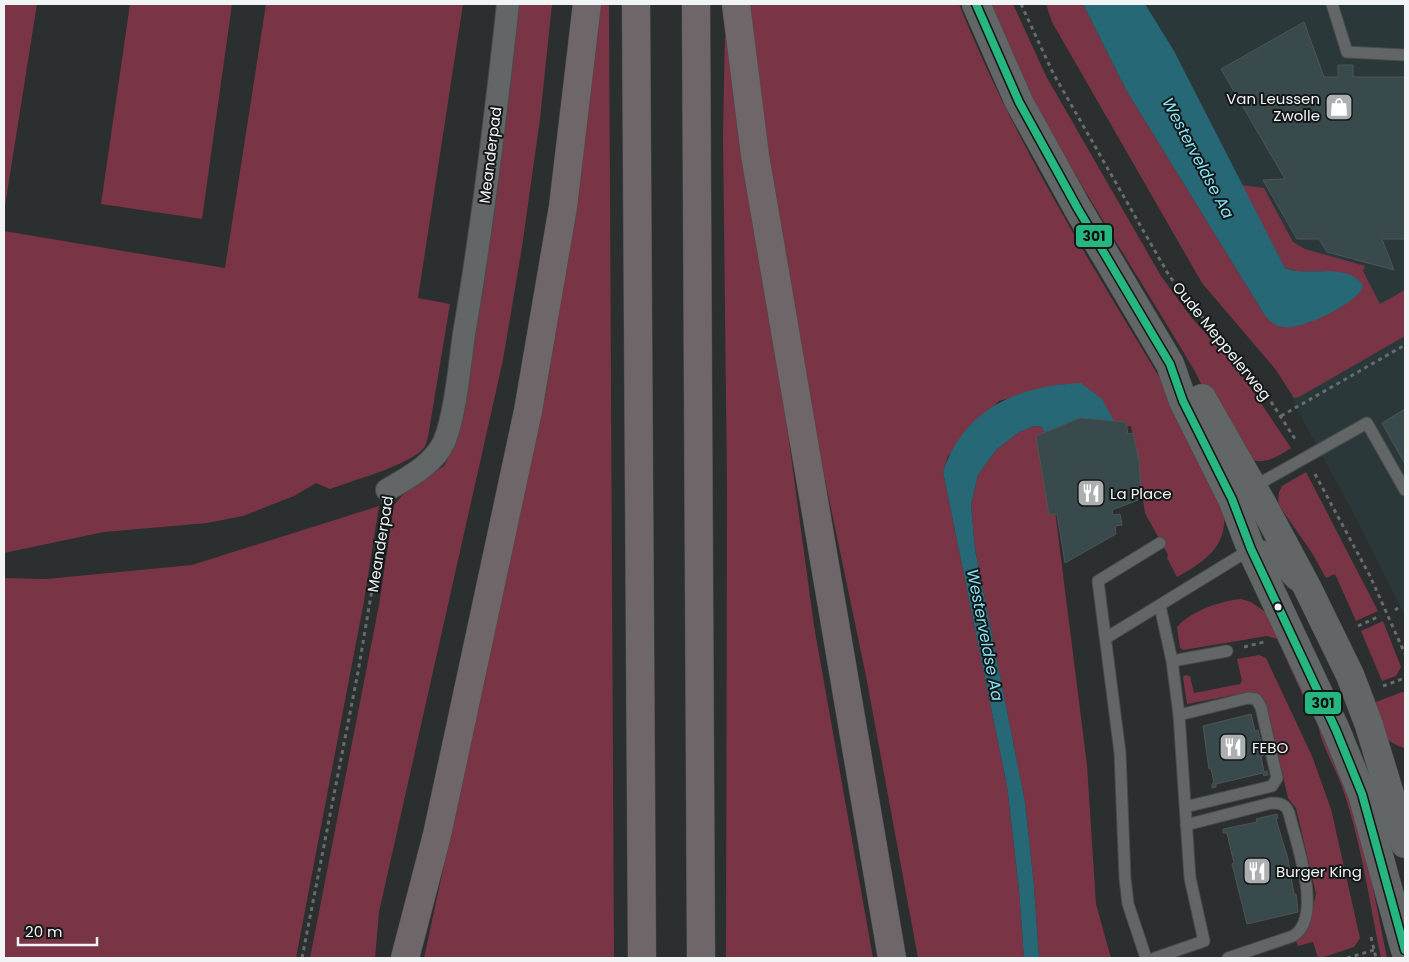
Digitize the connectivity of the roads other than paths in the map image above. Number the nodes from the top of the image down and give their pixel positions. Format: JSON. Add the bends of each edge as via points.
{"nodes":[{"id":1,"x":508,"y":4,"type":"edge"},
{"id":2,"x":587,"y":4,"type":"edge"},
{"id":3,"x":636,"y":4,"type":"edge"},
{"id":4,"x":696,"y":4,"type":"edge"},
{"id":5,"x":736,"y":4,"type":"edge"},
{"id":6,"x":976,"y":4,"type":"edge"},
{"id":7,"x":1332,"y":4,"type":"edge"},
{"id":8,"x":1405,"y":55,"type":"edge"},
{"id":9,"x":387,"y":490,"type":"road end"},
{"id":10,"x":1405,"y":490,"type":"edge"},
{"id":11,"x":1250,"y":497,"type":"junction"},
{"id":12,"x":1160,"y":543,"type":"dead end"},
{"id":13,"x":1251,"y":549,"type":"junction"},
{"id":14,"x":1307,"y":587,"type":"junction"},
{"id":15,"x":1160,"y":606,"type":"junction"},
{"id":16,"x":1106,"y":638,"type":"junction"},
{"id":17,"x":1227,"y":651,"type":"dead end"},
{"id":18,"x":1172,"y":661,"type":"junction"},
{"id":19,"x":1179,"y":715,"type":"junction"},
{"id":20,"x":1380,"y":789,"type":"junction"},
{"id":21,"x":1185,"y":807,"type":"junction"},
{"id":22,"x":1186,"y":825,"type":"junction"},
{"id":23,"x":1405,"y":844,"type":"edge"},
{"id":24,"x":1405,"y":950,"type":"edge"},
{"id":25,"x":405,"y":958,"type":"edge"},
{"id":26,"x":642,"y":958,"type":"edge"},
{"id":27,"x":702,"y":958,"type":"edge"},
{"id":28,"x":892,"y":958,"type":"edge"},
{"id":29,"x":1146,"y":958,"type":"edge"},
{"id":30,"x":1155,"y":958,"type":"edge"},
{"id":31,"x":1228,"y":958,"type":"edge"}],
"edges":[{"from":1,"to":9,"type":"street","name":"Meanderpad","via":[[476,264],[452,410],[444,441],[435,456]]},
{"from":2,"to":25,"type":"highway","via":[[564,206],[528,412],[437,835]]},
{"from":3,"to":26,"type":"highway"},
{"from":4,"to":27,"type":"highway"},
{"from":5,"to":28,"type":"highway","via":[[755,155]]},
{"from":6,"to":11,"type":"main road","via":[[1004,71],[1041,144],[1170,364],[1199,393]]},
{"from":7,"to":8,"type":"lane","via":[[1347,52]]},
{"from":10,"to":11,"type":"lane","via":[[1367,423],[1305,456]]},
{"from":11,"to":13,"type":"main road"},
{"from":11,"to":14,"type":"main road"},
{"from":12,"to":16,"type":"lane","via":[[1098,581]]},
{"from":13,"to":14,"type":"street","via":[[1273,555],[1288,573]]},
{"from":13,"to":15,"type":"lane"},
{"from":13,"to":20,"type":"main road","via":[[1336,730]]},
{"from":14,"to":20,"type":"main road","via":[[1356,689]]},
{"from":15,"to":16,"type":"lane"},
{"from":15,"to":18,"type":"lane"},
{"from":16,"to":29,"type":"lane","via":[[1120,753],[1128,904]]},
{"from":17,"to":18,"type":"lane"},
{"from":18,"to":19,"type":"lane"},
{"from":19,"to":21,"type":"lane"},
{"from":19,"to":21,"type":"lane","via":[[1248,698],[1256,699],[1261,707],[1277,778],[1272,786]]},
{"from":20,"to":23,"type":"main road"},
{"from":20,"to":24,"type":"main road"},
{"from":21,"to":22,"type":"lane"},
{"from":22,"to":30,"type":"lane","via":[[1192,889],[1204,941]]},
{"from":22,"to":31,"type":"lane","via":[[1271,804],[1280,803],[1289,813],[1308,898],[1305,923],[1293,936]]}]}
